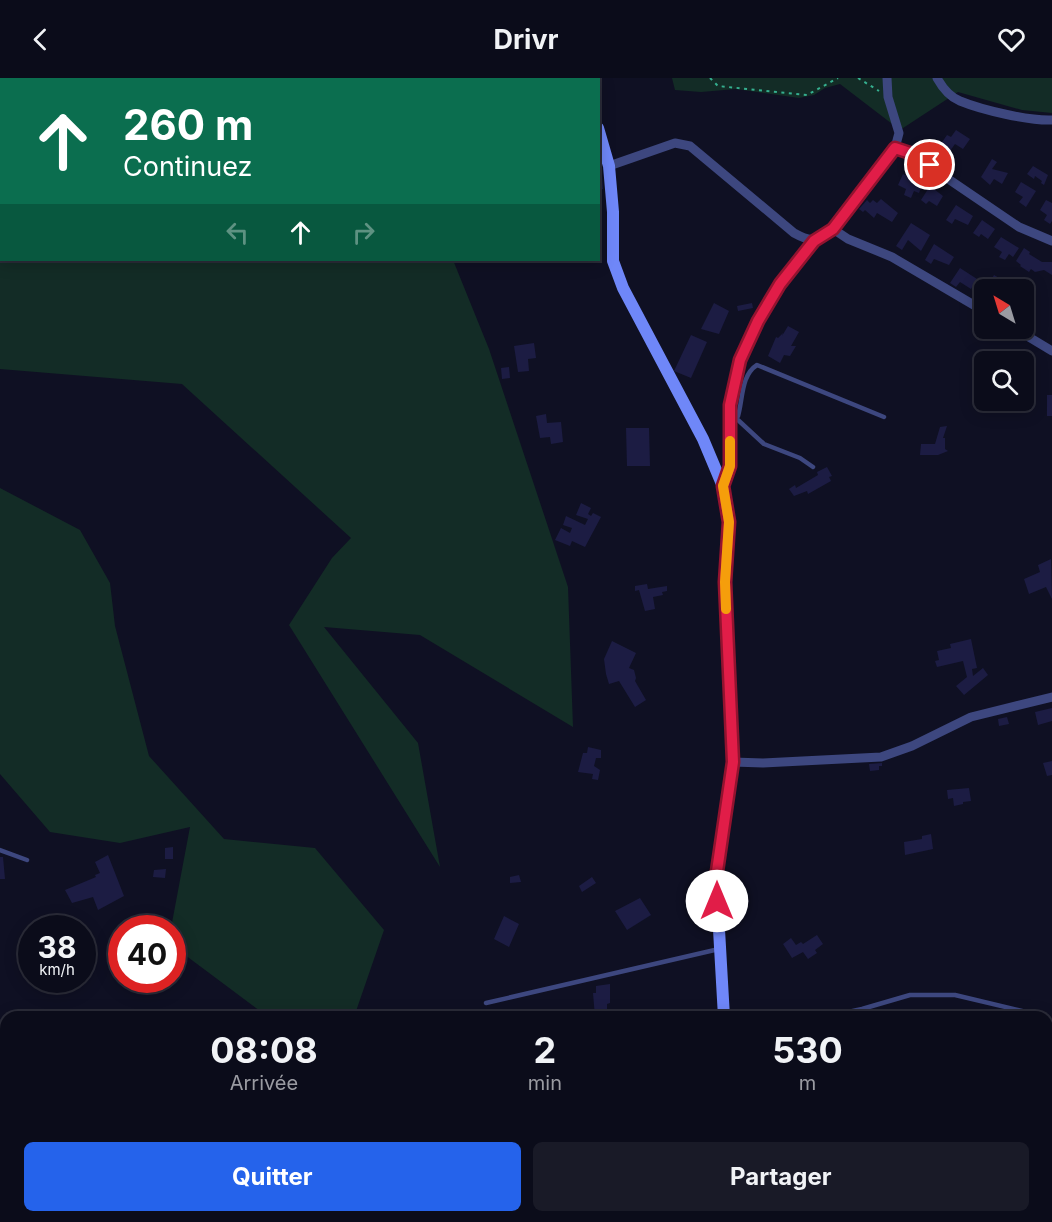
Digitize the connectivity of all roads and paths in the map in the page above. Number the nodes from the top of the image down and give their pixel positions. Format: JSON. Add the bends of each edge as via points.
{"nodes":[{"id":1,"x":710,"y":78,"type":"edge"},
{"id":2,"x":838,"y":78,"type":"edge"},
{"id":3,"x":858,"y":78,"type":"edge"},
{"id":4,"x":887,"y":78,"type":"edge"},
{"id":5,"x":937,"y":78,"type":"edge"},
{"id":6,"x":888,"y":97,"type":"junction"},
{"id":7,"x":1052,"y":120,"type":"edge"},
{"id":8,"x":600,"y":135,"type":"edge"},
{"id":9,"x":895,"y":148,"type":"junction"},
{"id":10,"x":609,"y":166,"type":"junction"},
{"id":11,"x":833,"y":229,"type":"junction"},
{"id":12,"x":814,"y":241,"type":"junction"},
{"id":13,"x":1052,"y":241,"type":"edge"},
{"id":14,"x":974,"y":305,"type":"edge"},
{"id":15,"x":1032,"y":339,"type":"edge"},
{"id":16,"x":1052,"y":351,"type":"edge"},
{"id":17,"x":884,"y":417,"type":"dead end"},
{"id":18,"x":730,"y":418,"type":"junction"},
{"id":19,"x":813,"y":467,"type":"dead end"},
{"id":20,"x":723,"y":486,"type":"junction"},
{"id":21,"x":1052,"y":697,"type":"edge"},
{"id":22,"x":733,"y":762,"type":"junction"},
{"id":23,"x":0,"y":850,"type":"edge"},
{"id":24,"x":27,"y":860,"type":"dead end"},
{"id":25,"x":719,"y":949,"type":"junction"},
{"id":26,"x":486,"y":1003,"type":"dead end"},
{"id":27,"x":724,"y":1011,"type":"edge"},
{"id":28,"x":853,"y":1011,"type":"edge"},
{"id":29,"x":1022,"y":1011,"type":"edge"}],
"edges":[{"from":1,"to":2,"type":"path","via":[[718,86],[807,95]]},
{"from":3,"to":6,"type":"path"},
{"from":4,"to":6,"type":"street"},
{"from":5,"to":7,"type":"street","via":[[958,100]]},
{"from":6,"to":9,"type":"street","via":[[899,133]]},
{"from":8,"to":10,"type":"street"},
{"from":9,"to":11,"type":"street"},
{"from":9,"to":13,"type":"street","via":[[913,154],[1019,227]]},
{"from":10,"to":12,"type":"street","via":[[675,143],[690,146],[794,233]]},
{"from":10,"to":20,"type":"street","via":[[613,261]]},
{"from":11,"to":12,"type":"street"},
{"from":11,"to":14,"type":"street","via":[[892,257]]},
{"from":12,"to":18,"type":"lane","via":[[780,284],[758,321],[740,360]]},
{"from":15,"to":16,"type":"street"},
{"from":17,"to":18,"type":"lane","via":[[757,365],[746,378],[738,416]]},
{"from":18,"to":19,"type":"lane","via":[[738,420],[764,444],[801,458]]},
{"from":18,"to":20,"type":"lane","via":[[730,466]]},
{"from":20,"to":22,"type":"street","via":[[729,522],[725,582]]},
{"from":21,"to":22,"type":"street","via":[[971,717],[881,757]]},
{"from":22,"to":25,"type":"street","via":[[716,878]]},
{"from":23,"to":24,"type":"lane"},
{"from":25,"to":26,"type":"lane"},
{"from":25,"to":27,"type":"street"},
{"from":28,"to":29,"type":"lane","via":[[910,995],[955,995]]}]}
